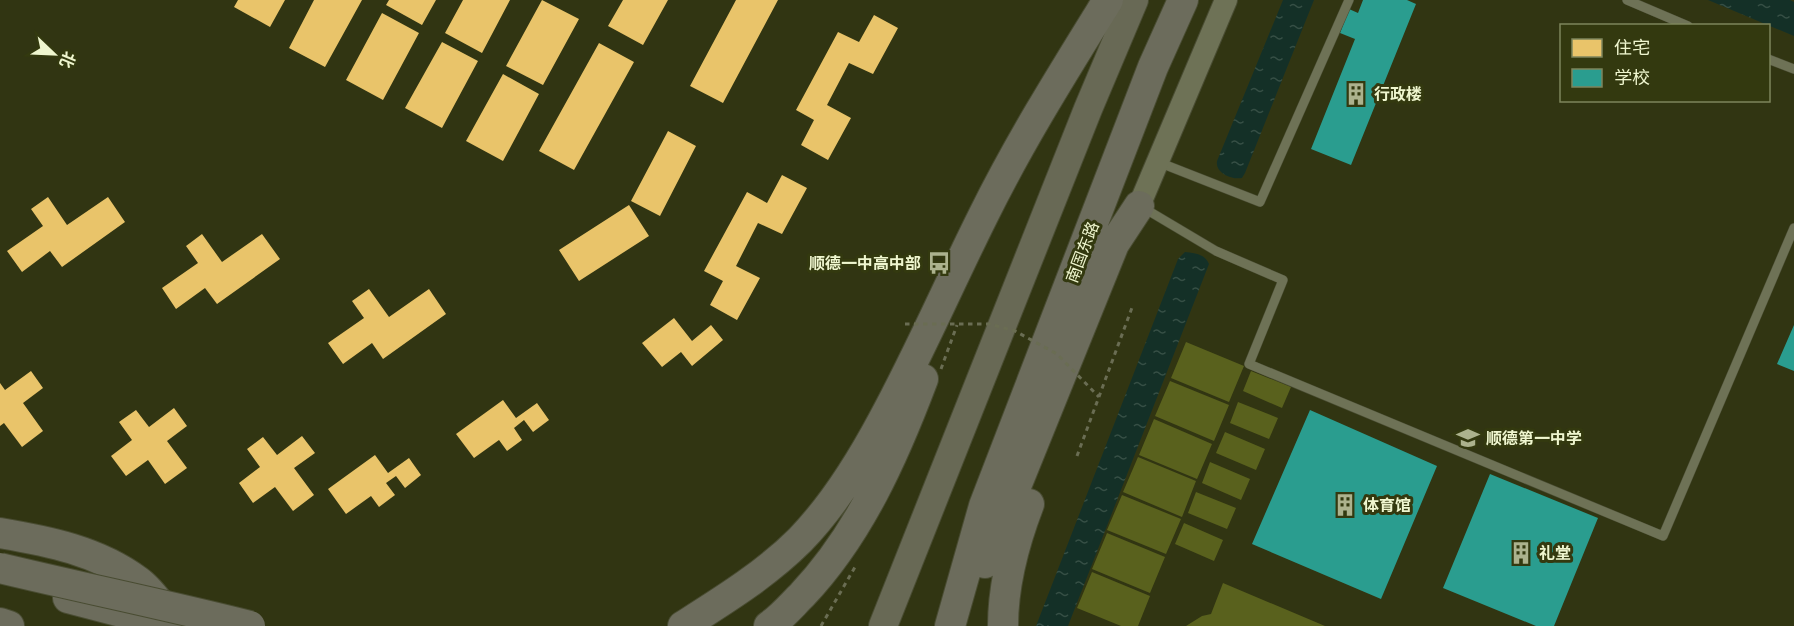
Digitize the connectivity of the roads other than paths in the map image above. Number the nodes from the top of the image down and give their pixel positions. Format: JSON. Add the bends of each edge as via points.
{"nodes":[{"id":1,"x":1108,"y":0,"type":"edge"},
{"id":2,"x":1134,"y":0,"type":"edge"},
{"id":3,"x":1183,"y":0,"type":"edge"},
{"id":4,"x":1227,"y":0,"type":"edge"},
{"id":5,"x":1349,"y":0,"type":"edge"},
{"id":6,"x":1627,"y":0,"type":"edge"},
{"id":7,"x":1683,"y":24,"type":"edge"},
{"id":8,"x":1770,"y":60,"type":"edge"},
{"id":9,"x":1794,"y":69,"type":"edge"},
{"id":10,"x":1158,"y":162,"type":"junction"},
{"id":11,"x":1139,"y":206,"type":"junction"},
{"id":12,"x":981,"y":219,"type":"junction"},
{"id":13,"x":1794,"y":228,"type":"edge"},
{"id":14,"x":984,"y":506,"type":"junction"},
{"id":15,"x":0,"y":533,"type":"edge"},
{"id":16,"x":0,"y":568,"type":"edge"},
{"id":17,"x":0,"y":580,"type":"edge"},
{"id":18,"x":0,"y":623,"type":"edge"},
{"id":19,"x":9,"y":626,"type":"edge"},
{"id":20,"x":176,"y":626,"type":"edge"},
{"id":21,"x":250,"y":626,"type":"edge"},
{"id":22,"x":683,"y":626,"type":"edge"},
{"id":23,"x":769,"y":626,"type":"edge"},
{"id":24,"x":883,"y":626,"type":"edge"},
{"id":25,"x":939,"y":626,"type":"edge"},
{"id":26,"x":950,"y":626,"type":"edge"},
{"id":27,"x":959,"y":626,"type":"edge"},
{"id":28,"x":1003,"y":626,"type":"edge"}],
"edges":[{"from":1,"to":12,"type":"highway","via":[[1019,145]]},
{"from":2,"to":24,"type":"main road"},
{"from":3,"to":14,"type":"highway","name":"南国东路","via":[[1153,67]]},
{"from":4,"to":10,"type":"street"},
{"from":5,"to":10,"type":"lane","via":[[1260,202]]},
{"from":6,"to":7,"type":"lane"},
{"from":8,"to":9,"type":"lane"},
{"from":10,"to":11,"type":"street"},
{"from":11,"to":13,"type":"lane","via":[[1216,251],[1283,280],[1249,364],[1663,536]]},
{"from":11,"to":27,"type":"highway","via":[[1114,244]]},
{"from":11,"to":28,"type":"highway","via":[[1011,557]]},
{"from":12,"to":22,"type":"highway","via":[[911,369],[842,489],[800,539],[760,575]]},
{"from":12,"to":23,"type":"highway","via":[[905,427],[856,525],[815,581]]},
{"from":14,"to":25,"type":"main road"},
{"from":14,"to":26,"type":"highway","name":"南国东路"},
{"from":15,"to":20,"type":"highway","via":[[93,555],[139,582]]},
{"from":16,"to":21,"type":"highway","bridge":true},
{"from":17,"to":20,"type":"highway"},
{"from":18,"to":19,"type":"highway"}]}
